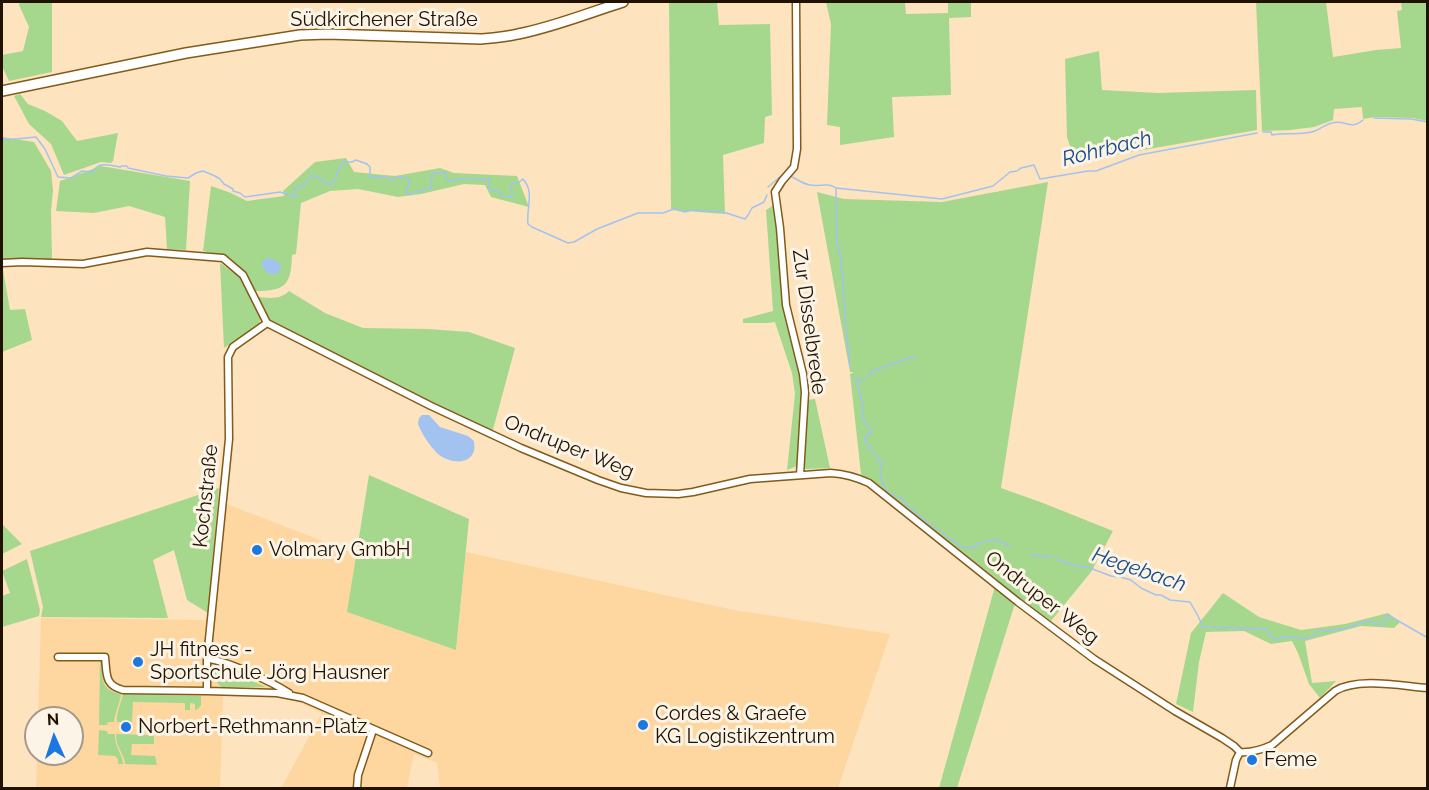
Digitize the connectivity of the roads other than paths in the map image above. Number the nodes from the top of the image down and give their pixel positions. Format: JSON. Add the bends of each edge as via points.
{"nodes":[{"id":1,"x":623,"y":2,"type":"edge"},
{"id":2,"x":796,"y":2,"type":"edge"},
{"id":3,"x":2,"y":91,"type":"edge"},
{"id":4,"x":2,"y":263,"type":"edge"},
{"id":5,"x":267,"y":322,"type":"junction"},
{"id":6,"x":800,"y":475,"type":"junction"},
{"id":7,"x":58,"y":657,"type":"dead end"},
{"id":8,"x":207,"y":659,"type":"junction"},
{"id":9,"x":1428,"y":688,"type":"edge"},
{"id":10,"x":207,"y":691,"type":"junction"},
{"id":11,"x":292,"y":695,"type":"junction"},
{"id":12,"x":373,"y":730,"type":"junction"},
{"id":13,"x":1240,"y":752,"type":"junction"},
{"id":14,"x":428,"y":753,"type":"dead end"},
{"id":15,"x":357,"y":789,"type":"edge"},
{"id":16,"x":1230,"y":789,"type":"edge"}],
"edges":[{"from":1,"to":3,"type":"street","name":"Südkirchener Straße","via":[[501,37],[300,35]]},
{"from":2,"to":6,"type":"street","name":"Zur Disselbrede","via":[[797,149],[794,167],[775,192],[786,305],[805,392]]},
{"from":4,"to":5,"type":"street","via":[[84,264],[147,252],[223,258],[243,275]]},
{"from":5,"to":6,"type":"street","name":"Ondruper Weg","via":[[441,411],[621,488],[678,494],[750,479]]},
{"from":5,"to":8,"type":"street","name":"Kochstraße","via":[[233,347],[228,357],[229,439]]},
{"from":6,"to":13,"type":"street","name":"Ondruper Weg","via":[[844,474],[869,483],[1094,659]]},
{"from":7,"to":10,"type":"street","via":[[105,657],[108,679],[114,688]]},
{"from":8,"to":10,"type":"street","name":"Kochstraße"},
{"from":8,"to":11,"type":"street","via":[[219,660]]},
{"from":9,"to":13,"type":"street","via":[[1362,683],[1343,686],[1272,745],[1251,753]]},
{"from":10,"to":11,"type":"street"},
{"from":11,"to":12,"type":"street"},
{"from":12,"to":14,"type":"street"},
{"from":12,"to":15,"type":"street"},
{"from":13,"to":16,"type":"street"}]}
